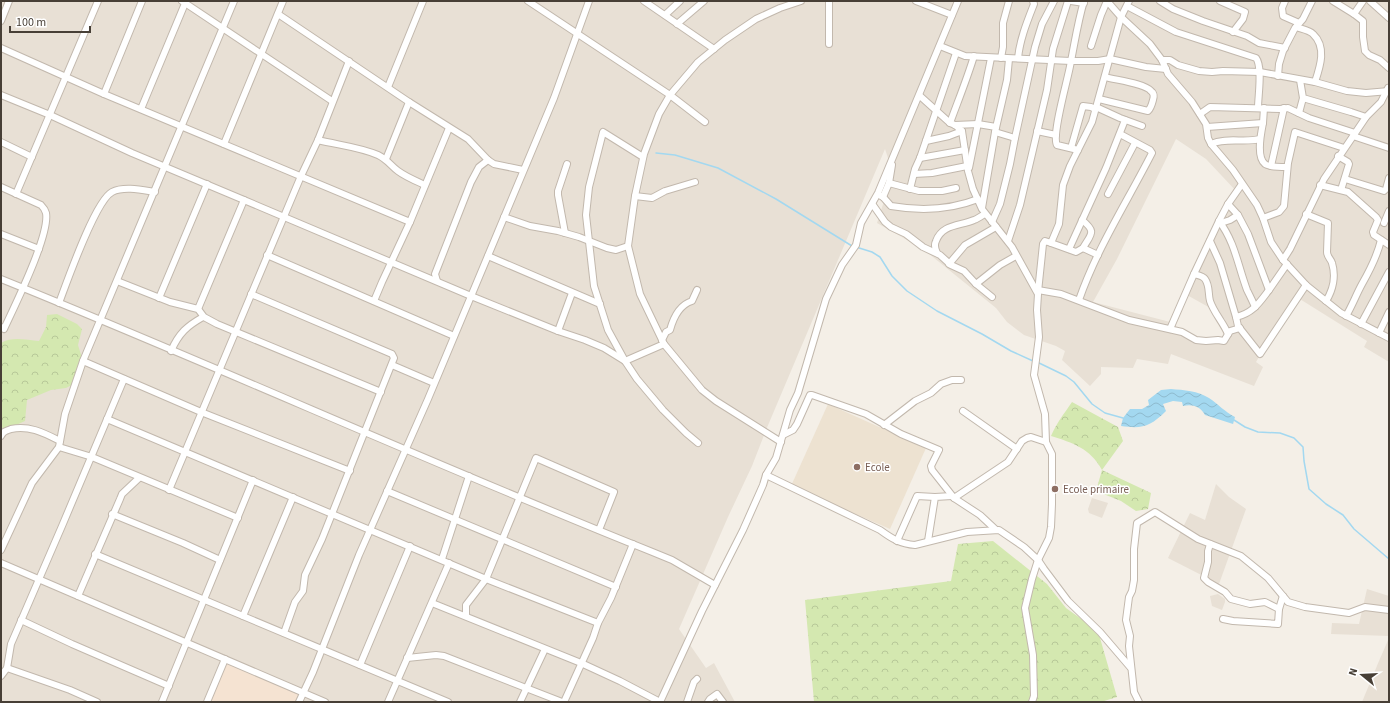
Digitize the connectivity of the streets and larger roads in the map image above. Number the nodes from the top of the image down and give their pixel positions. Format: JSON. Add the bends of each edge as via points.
{"nodes":[{"id":1,"x":9,"y":1,"type":"edge"},
{"id":2,"x":97,"y":1,"type":"edge"},
{"id":3,"x":142,"y":1,"type":"edge"},
{"id":4,"x":234,"y":1,"type":"edge"},
{"id":5,"x":283,"y":1,"type":"edge"},
{"id":6,"x":423,"y":1,"type":"edge"},
{"id":7,"x":528,"y":1,"type":"edge"},
{"id":8,"x":590,"y":1,"type":"edge"},
{"id":9,"x":644,"y":1,"type":"edge"},
{"id":10,"x":680,"y":1,"type":"edge"},
{"id":11,"x":704,"y":1,"type":"edge"},
{"id":12,"x":800,"y":1,"type":"edge"},
{"id":13,"x":829,"y":1,"type":"edge"},
{"id":14,"x":917,"y":1,"type":"edge"},
{"id":15,"x":958,"y":1,"type":"edge"},
{"id":16,"x":1009,"y":1,"type":"edge"},
{"id":17,"x":1033,"y":1,"type":"edge"},
{"id":18,"x":1054,"y":1,"type":"edge"},
{"id":19,"x":1068,"y":1,"type":"edge"},
{"id":20,"x":1072,"y":1,"type":"edge"},
{"id":21,"x":1160,"y":1,"type":"edge"},
{"id":22,"x":1220,"y":1,"type":"edge"},
{"id":23,"x":1285,"y":1,"type":"edge"},
{"id":24,"x":1312,"y":1,"type":"edge"},
{"id":25,"x":1333,"y":1,"type":"edge"},
{"id":26,"x":1363,"y":1,"type":"edge"},
{"id":27,"x":1370,"y":1,"type":"edge"},
{"id":28,"x":185,"y":2,"type":"edge"},
{"id":29,"x":1084,"y":2,"type":"edge"},
{"id":30,"x":1108,"y":2,"type":"edge"},
{"id":31,"x":1128,"y":3,"type":"edge"},
{"id":32,"x":278,"y":14,"type":"junction"},
{"id":33,"x":1354,"y":14,"type":"junction"},
{"id":34,"x":665,"y":15,"type":"junction"},
{"id":35,"x":952,"y":15,"type":"junction"},
{"id":36,"x":1122,"y":17,"type":"junction"},
{"id":37,"x":1389,"y":18,"type":"edge"},
{"id":38,"x":1,"y":21,"type":"edge"},
{"id":39,"x":677,"y":24,"type":"junction"},
{"id":40,"x":1297,"y":25,"type":"junction"},
{"id":41,"x":223,"y":28,"type":"junction"},
{"id":42,"x":577,"y":32,"type":"junction"},
{"id":43,"x":1233,"y":32,"type":"junction"},
{"id":44,"x":829,"y":44,"type":"dead end"},
{"id":45,"x":940,"y":46,"type":"junction"},
{"id":46,"x":1091,"y":46,"type":"dead end"},
{"id":47,"x":1,"y":48,"type":"edge"},
{"id":48,"x":1285,"y":48,"type":"junction"},
{"id":49,"x":714,"y":49,"type":"junction"},
{"id":50,"x":956,"y":53,"type":"junction"},
{"id":51,"x":261,"y":54,"type":"junction"},
{"id":52,"x":974,"y":56,"type":"junction"},
{"id":53,"x":991,"y":58,"type":"junction"},
{"id":54,"x":1001,"y":58,"type":"junction"},
{"id":55,"x":1018,"y":58,"type":"junction"},
{"id":56,"x":1009,"y":59,"type":"junction"},
{"id":57,"x":1031,"y":59,"type":"junction"},
{"id":58,"x":1110,"y":59,"type":"junction"},
{"id":59,"x":1389,"y":59,"type":"edge"},
{"id":60,"x":1052,"y":60,"type":"junction"},
{"id":61,"x":1162,"y":60,"type":"junction"},
{"id":62,"x":349,"y":61,"type":"junction"},
{"id":63,"x":1072,"y":61,"type":"junction"},
{"id":64,"x":1387,"y":66,"type":"edge"},
{"id":65,"x":1166,"y":70,"type":"junction"},
{"id":66,"x":1260,"y":72,"type":"junction"},
{"id":67,"x":1278,"y":76,"type":"junction"},
{"id":68,"x":65,"y":77,"type":"junction"},
{"id":69,"x":1105,"y":77,"type":"junction"},
{"id":70,"x":1300,"y":80,"type":"junction"},
{"id":71,"x":1315,"y":82,"type":"junction"},
{"id":72,"x":388,"y":87,"type":"junction"},
{"id":73,"x":1388,"y":90,"type":"edge"},
{"id":74,"x":104,"y":94,"type":"junction"},
{"id":75,"x":670,"y":95,"type":"junction"},
{"id":76,"x":1,"y":96,"type":"edge"},
{"id":77,"x":920,"y":96,"type":"junction"},
{"id":78,"x":1303,"y":98,"type":"junction"},
{"id":79,"x":1099,"y":99,"type":"junction"},
{"id":80,"x":332,"y":101,"type":"junction"},
{"id":81,"x":409,"y":102,"type":"junction"},
{"id":82,"x":1096,"y":108,"type":"junction"},
{"id":83,"x":1261,"y":108,"type":"junction"},
{"id":84,"x":1284,"y":108,"type":"junction"},
{"id":85,"x":141,"y":109,"type":"junction"},
{"id":86,"x":936,"y":110,"type":"junction"},
{"id":87,"x":1200,"y":114,"type":"junction"},
{"id":88,"x":1299,"y":114,"type":"junction"},
{"id":89,"x":50,"y":115,"type":"junction"},
{"id":90,"x":1366,"y":117,"type":"junction"},
{"id":91,"x":1124,"y":120,"type":"junction"},
{"id":92,"x":705,"y":122,"type":"dead end"},
{"id":93,"x":1263,"y":123,"type":"junction"},
{"id":94,"x":953,"y":124,"type":"junction"},
{"id":95,"x":978,"y":124,"type":"junction"},
{"id":96,"x":1142,"y":126,"type":"dead end"},
{"id":97,"x":182,"y":127,"type":"junction"},
{"id":98,"x":449,"y":128,"type":"junction"},
{"id":99,"x":1207,"y":128,"type":"junction"},
{"id":100,"x":996,"y":130,"type":"junction"},
{"id":101,"x":962,"y":131,"type":"junction"},
{"id":102,"x":1037,"y":131,"type":"junction"},
{"id":103,"x":1120,"y":134,"type":"junction"},
{"id":104,"x":1056,"y":135,"type":"junction"},
{"id":105,"x":1354,"y":135,"type":"junction"},
{"id":106,"x":1015,"y":138,"type":"junction"},
{"id":107,"x":1260,"y":139,"type":"junction"},
{"id":108,"x":318,"y":140,"type":"junction"},
{"id":109,"x":926,"y":141,"type":"junction"},
{"id":110,"x":1,"y":142,"type":"edge"},
{"id":111,"x":1136,"y":142,"type":"junction"},
{"id":112,"x":224,"y":144,"type":"junction"},
{"id":113,"x":1211,"y":144,"type":"junction"},
{"id":114,"x":1071,"y":148,"type":"junction"},
{"id":115,"x":1344,"y":148,"type":"junction"},
{"id":116,"x":1389,"y":148,"type":"edge"},
{"id":117,"x":965,"y":150,"type":"junction"},
{"id":118,"x":1078,"y":150,"type":"junction"},
{"id":119,"x":1338,"y":156,"type":"junction"},
{"id":120,"x":32,"y":157,"type":"junction"},
{"id":121,"x":643,"y":157,"type":"junction"},
{"id":122,"x":920,"y":158,"type":"junction"},
{"id":123,"x":386,"y":159,"type":"junction"},
{"id":124,"x":488,"y":160,"type":"junction"},
{"id":125,"x":892,"y":160,"type":"junction"},
{"id":126,"x":567,"y":164,"type":"dead end"},
{"id":127,"x":1271,"y":166,"type":"junction"},
{"id":128,"x":166,"y":167,"type":"junction"},
{"id":129,"x":1287,"y":167,"type":"junction"},
{"id":130,"x":968,"y":168,"type":"junction"},
{"id":131,"x":523,"y":170,"type":"junction"},
{"id":132,"x":914,"y":174,"type":"junction"},
{"id":133,"x":301,"y":176,"type":"junction"},
{"id":134,"x":1389,"y":178,"type":"edge"},
{"id":135,"x":1345,"y":179,"type":"junction"},
{"id":136,"x":695,"y":182,"type":"dead end"},
{"id":137,"x":889,"y":183,"type":"junction"},
{"id":138,"x":207,"y":184,"type":"junction"},
{"id":139,"x":1242,"y":184,"type":"junction"},
{"id":140,"x":425,"y":185,"type":"junction"},
{"id":141,"x":1320,"y":185,"type":"junction"},
{"id":142,"x":1,"y":187,"type":"edge"},
{"id":143,"x":956,"y":188,"type":"dead end"},
{"id":144,"x":910,"y":190,"type":"junction"},
{"id":145,"x":1341,"y":190,"type":"junction"},
{"id":146,"x":1387,"y":190,"type":"edge"},
{"id":147,"x":155,"y":192,"type":"junction"},
{"id":148,"x":16,"y":194,"type":"junction"},
{"id":149,"x":1108,"y":194,"type":"dead end"},
{"id":150,"x":880,"y":195,"type":"junction"},
{"id":151,"x":635,"y":196,"type":"junction"},
{"id":152,"x":978,"y":199,"type":"junction"},
{"id":153,"x":244,"y":200,"type":"junction"},
{"id":154,"x":1228,"y":204,"type":"junction"},
{"id":155,"x":873,"y":205,"type":"junction"},
{"id":156,"x":1389,"y":211,"type":"edge"},
{"id":157,"x":983,"y":212,"type":"junction"},
{"id":158,"x":1306,"y":214,"type":"junction"},
{"id":159,"x":1238,"y":215,"type":"junction"},
{"id":160,"x":284,"y":216,"type":"junction"},
{"id":161,"x":504,"y":217,"type":"junction"},
{"id":162,"x":1263,"y":218,"type":"junction"},
{"id":163,"x":1082,"y":220,"type":"junction"},
{"id":164,"x":410,"y":222,"type":"junction"},
{"id":165,"x":1220,"y":222,"type":"junction"},
{"id":166,"x":1384,"y":223,"type":"edge"},
{"id":167,"x":994,"y":225,"type":"junction"},
{"id":168,"x":565,"y":233,"type":"junction"},
{"id":169,"x":1,"y":234,"type":"edge"},
{"id":170,"x":588,"y":240,"type":"junction"},
{"id":171,"x":1381,"y":240,"type":"junction"},
{"id":172,"x":1008,"y":241,"type":"junction"},
{"id":173,"x":1210,"y":241,"type":"junction"},
{"id":174,"x":1051,"y":243,"type":"junction"},
{"id":175,"x":1389,"y":245,"type":"edge"},
{"id":176,"x":628,"y":246,"type":"junction"},
{"id":177,"x":1083,"y":248,"type":"junction"},
{"id":178,"x":39,"y":249,"type":"junction"},
{"id":179,"x":1069,"y":249,"type":"junction"},
{"id":180,"x":937,"y":253,"type":"junction"},
{"id":181,"x":267,"y":255,"type":"junction"},
{"id":182,"x":1098,"y":255,"type":"junction"},
{"id":183,"x":488,"y":256,"type":"junction"},
{"id":184,"x":1016,"y":256,"type":"junction"},
{"id":185,"x":391,"y":262,"type":"junction"},
{"id":186,"x":1285,"y":262,"type":"junction"},
{"id":187,"x":950,"y":264,"type":"junction"},
{"id":188,"x":1389,"y":272,"type":"edge"},
{"id":189,"x":1194,"y":274,"type":"junction"},
{"id":190,"x":1,"y":279,"type":"edge"},
{"id":191,"x":117,"y":281,"type":"junction"},
{"id":192,"x":437,"y":281,"type":"junction"},
{"id":193,"x":976,"y":284,"type":"junction"},
{"id":194,"x":1306,"y":285,"type":"junction"},
{"id":195,"x":22,"y":288,"type":"junction"},
{"id":196,"x":697,"y":290,"type":"dead end"},
{"id":197,"x":1269,"y":290,"type":"junction"},
{"id":198,"x":572,"y":292,"type":"junction"},
{"id":199,"x":1038,"y":292,"type":"junction"},
{"id":200,"x":251,"y":294,"type":"junction"},
{"id":201,"x":471,"y":296,"type":"junction"},
{"id":202,"x":992,"y":297,"type":"dead end"},
{"id":203,"x":159,"y":298,"type":"junction"},
{"id":204,"x":1079,"y":300,"type":"junction"},
{"id":205,"x":374,"y":301,"type":"junction"},
{"id":206,"x":1326,"y":301,"type":"junction"},
{"id":207,"x":59,"y":303,"type":"junction"},
{"id":208,"x":600,"y":304,"type":"junction"},
{"id":209,"x":1255,"y":307,"type":"junction"},
{"id":210,"x":198,"y":309,"type":"junction"},
{"id":211,"x":1389,"y":312,"type":"edge"},
{"id":212,"x":203,"y":316,"type":"junction"},
{"id":213,"x":1346,"y":316,"type":"junction"},
{"id":214,"x":1236,"y":317,"type":"junction"},
{"id":215,"x":100,"y":321,"type":"junction"},
{"id":216,"x":1361,"y":324,"type":"junction"},
{"id":217,"x":1,"y":327,"type":"edge"},
{"id":218,"x":1240,"y":328,"type":"junction"},
{"id":219,"x":1170,"y":329,"type":"junction"},
{"id":220,"x":558,"y":330,"type":"junction"},
{"id":221,"x":235,"y":332,"type":"junction"},
{"id":222,"x":1379,"y":333,"type":"junction"},
{"id":223,"x":1228,"y":334,"type":"junction"},
{"id":224,"x":454,"y":336,"type":"junction"},
{"id":225,"x":1389,"y":338,"type":"edge"},
{"id":226,"x":663,"y":342,"type":"junction"},
{"id":227,"x":171,"y":351,"type":"junction"},
{"id":228,"x":83,"y":361,"type":"junction"},
{"id":229,"x":625,"y":361,"type":"junction"},
{"id":230,"x":392,"y":365,"type":"junction"},
{"id":231,"x":219,"y":370,"type":"junction"},
{"id":232,"x":124,"y":379,"type":"junction"},
{"id":233,"x":961,"y":380,"type":"dead end"},
{"id":234,"x":434,"y":383,"type":"junction"},
{"id":235,"x":381,"y":392,"type":"junction"},
{"id":236,"x":963,"y":411,"type":"dead end"},
{"id":237,"x":201,"y":412,"type":"junction"},
{"id":238,"x":107,"y":419,"type":"junction"},
{"id":239,"x":884,"y":425,"type":"junction"},
{"id":240,"x":364,"y":433,"type":"junction"},
{"id":241,"x":783,"y":435,"type":"junction"},
{"id":242,"x":1,"y":436,"type":"edge"},
{"id":243,"x":698,"y":442,"type":"dead end"},
{"id":244,"x":781,"y":442,"type":"junction"},
{"id":245,"x":1046,"y":442,"type":"junction"},
{"id":246,"x":60,"y":444,"type":"junction"},
{"id":247,"x":406,"y":449,"type":"junction"},
{"id":248,"x":1017,"y":449,"type":"junction"},
{"id":249,"x":185,"y":451,"type":"junction"},
{"id":250,"x":92,"y":457,"type":"junction"},
{"id":251,"x":350,"y":471,"type":"junction"},
{"id":252,"x":766,"y":475,"type":"junction"},
{"id":253,"x":468,"y":476,"type":"junction"},
{"id":254,"x":139,"y":478,"type":"junction"},
{"id":255,"x":253,"y":480,"type":"junction"},
{"id":256,"x":169,"y":490,"type":"junction"},
{"id":257,"x":387,"y":491,"type":"junction"},
{"id":258,"x":293,"y":497,"type":"junction"},
{"id":259,"x":520,"y":497,"type":"junction"},
{"id":260,"x":935,"y":497,"type":"junction"},
{"id":261,"x":953,"y":497,"type":"junction"},
{"id":262,"x":332,"y":513,"type":"junction"},
{"id":263,"x":112,"y":514,"type":"junction"},
{"id":264,"x":238,"y":518,"type":"junction"},
{"id":265,"x":455,"y":520,"type":"junction"},
{"id":266,"x":371,"y":529,"type":"junction"},
{"id":267,"x":995,"y":529,"type":"junction"},
{"id":268,"x":599,"y":530,"type":"junction"},
{"id":269,"x":503,"y":540,"type":"junction"},
{"id":270,"x":897,"y":541,"type":"junction"},
{"id":271,"x":928,"y":541,"type":"junction"},
{"id":272,"x":633,"y":544,"type":"junction"},
{"id":273,"x":1210,"y":544,"type":"junction"},
{"id":274,"x":410,"y":546,"type":"junction"},
{"id":275,"x":1,"y":550,"type":"edge"},
{"id":276,"x":95,"y":554,"type":"junction"},
{"id":277,"x":442,"y":559,"type":"junction"},
{"id":278,"x":220,"y":560,"type":"junction"},
{"id":279,"x":1038,"y":560,"type":"junction"},
{"id":280,"x":1,"y":563,"type":"edge"},
{"id":281,"x":449,"y":563,"type":"junction"},
{"id":282,"x":39,"y":579,"type":"junction"},
{"id":283,"x":486,"y":579,"type":"junction"},
{"id":284,"x":715,"y":585,"type":"junction"},
{"id":285,"x":616,"y":587,"type":"junction"},
{"id":286,"x":78,"y":596,"type":"junction"},
{"id":287,"x":1283,"y":596,"type":"junction"},
{"id":288,"x":204,"y":599,"type":"junction"},
{"id":289,"x":432,"y":603,"type":"junction"},
{"id":290,"x":1279,"y":609,"type":"junction"},
{"id":291,"x":1389,"y":610,"type":"edge"},
{"id":292,"x":243,"y":616,"type":"junction"},
{"id":293,"x":466,"y":616,"type":"junction"},
{"id":294,"x":1223,"y":619,"type":"dead end"},
{"id":295,"x":21,"y":620,"type":"junction"},
{"id":296,"x":598,"y":623,"type":"junction"},
{"id":297,"x":284,"y":633,"type":"junction"},
{"id":298,"x":187,"y":644,"type":"junction"},
{"id":299,"x":545,"y":649,"type":"junction"},
{"id":300,"x":322,"y":650,"type":"junction"},
{"id":301,"x":407,"y":658,"type":"junction"},
{"id":302,"x":225,"y":659,"type":"junction"},
{"id":303,"x":581,"y":663,"type":"junction"},
{"id":304,"x":360,"y":664,"type":"junction"},
{"id":305,"x":6,"y":668,"type":"junction"},
{"id":306,"x":1130,"y":668,"type":"junction"},
{"id":307,"x":1,"y":676,"type":"edge"},
{"id":308,"x":697,"y":679,"type":"dead end"},
{"id":309,"x":397,"y":680,"type":"junction"},
{"id":310,"x":169,"y":686,"type":"junction"},
{"id":311,"x":527,"y":688,"type":"junction"},
{"id":312,"x":303,"y":693,"type":"junction"},
{"id":313,"x":97,"y":702,"type":"edge"},
{"id":314,"x":162,"y":702,"type":"edge"},
{"id":315,"x":207,"y":702,"type":"edge"},
{"id":316,"x":299,"y":702,"type":"edge"},
{"id":317,"x":326,"y":702,"type":"edge"},
{"id":318,"x":388,"y":702,"type":"edge"},
{"id":319,"x":448,"y":702,"type":"edge"},
{"id":320,"x":520,"y":702,"type":"edge"},
{"id":321,"x":563,"y":702,"type":"edge"},
{"id":322,"x":660,"y":702,"type":"edge"},
{"id":323,"x":687,"y":702,"type":"edge"},
{"id":324,"x":708,"y":702,"type":"edge"},
{"id":325,"x":723,"y":702,"type":"edge"},
{"id":326,"x":1032,"y":702,"type":"edge"},
{"id":327,"x":1139,"y":702,"type":"edge"}],
"edges":[{"from":1,"to":38,"type":"street"},
{"from":2,"to":68,"type":"street"},
{"from":3,"to":74,"type":"street"},
{"from":4,"to":41,"type":"street"},
{"from":5,"to":32,"type":"street"},
{"from":6,"to":72,"type":"street"},
{"from":7,"to":42,"type":"street"},
{"from":8,"to":42,"type":"street"},
{"from":9,"to":34,"type":"street"},
{"from":10,"to":34,"type":"street"},
{"from":11,"to":39,"type":"street"},
{"from":12,"to":49,"type":"street","via":[[756,19]]},
{"from":13,"to":44,"type":"street"},
{"from":14,"to":35,"type":"street"},
{"from":15,"to":35,"type":"street"},
{"from":16,"to":54,"type":"street","via":[[1002,23]]},
{"from":17,"to":55,"type":"street"},
{"from":18,"to":57,"type":"street","via":[[1042,24]]},
{"from":19,"to":60,"type":"street"},
{"from":20,"to":29,"type":"street"},
{"from":21,"to":43,"type":"street","via":[[1173,9]]},
{"from":22,"to":43,"type":"street","via":[[1245,12]]},
{"from":23,"to":40,"type":"street","via":[[1282,8],[1283,16]]},
{"from":24,"to":40,"type":"street"},
{"from":25,"to":33,"type":"street"},
{"from":26,"to":33,"type":"street"},
{"from":27,"to":37,"type":"street"},
{"from":28,"to":41,"type":"street"},
{"from":28,"to":85,"type":"street"},
{"from":29,"to":63,"type":"street","via":[[1074,41]]},
{"from":30,"to":36,"type":"street"},
{"from":30,"to":46,"type":"street"},
{"from":31,"to":36,"type":"street"},
{"from":31,"to":66,"type":"street","via":[[1176,32],[1256,58]]},
{"from":32,"to":51,"type":"street"},
{"from":32,"to":62,"type":"street"},
{"from":33,"to":64,"type":"street","via":[[1363,21],[1365,50]]},
{"from":34,"to":39,"type":"street"},
{"from":35,"to":45,"type":"street"},
{"from":36,"to":58,"type":"street"},
{"from":36,"to":61,"type":"street","via":[[1150,44]]},
{"from":39,"to":49,"type":"street"},
{"from":40,"to":48,"type":"street"},
{"from":40,"to":71,"type":"street","via":[[1312,33],[1321,48],[1321,62]]},
{"from":41,"to":51,"type":"street"},
{"from":41,"to":97,"type":"street"},
{"from":42,"to":75,"type":"street"},
{"from":42,"to":131,"type":"street","via":[[554,98]]},
{"from":43,"to":48,"type":"street","via":[[1259,43]]},
{"from":45,"to":50,"type":"street"},
{"from":45,"to":77,"type":"street"},
{"from":47,"to":68,"type":"street"},
{"from":48,"to":67,"type":"street"},
{"from":49,"to":75,"type":"street","via":[[698,62]]},
{"from":50,"to":52,"type":"street"},
{"from":50,"to":86,"type":"street"},
{"from":51,"to":80,"type":"street"},
{"from":51,"to":112,"type":"street"},
{"from":52,"to":53,"type":"street"},
{"from":52,"to":94,"type":"street","via":[[959,96]]},
{"from":53,"to":54,"type":"street"},
{"from":53,"to":95,"type":"street"},
{"from":54,"to":56,"type":"street"},
{"from":55,"to":56,"type":"street"},
{"from":55,"to":57,"type":"street"},
{"from":56,"to":100,"type":"street"},
{"from":57,"to":60,"type":"street"},
{"from":57,"to":106,"type":"street"},
{"from":58,"to":63,"type":"street"},
{"from":58,"to":65,"type":"street"},
{"from":58,"to":69,"type":"street"},
{"from":59,"to":64,"type":"street"},
{"from":60,"to":63,"type":"street"},
{"from":60,"to":102,"type":"street"},
{"from":61,"to":65,"type":"street"},
{"from":61,"to":66,"type":"street","via":[[1170,60],[1199,71]]},
{"from":62,"to":72,"type":"street"},
{"from":62,"to":80,"type":"street"},
{"from":63,"to":104,"type":"street"},
{"from":65,"to":87,"type":"street"},
{"from":66,"to":67,"type":"street"},
{"from":66,"to":83,"type":"street"},
{"from":67,"to":70,"type":"street"},
{"from":68,"to":74,"type":"street"},
{"from":68,"to":89,"type":"street"},
{"from":69,"to":79,"type":"street"},
{"from":69,"to":79,"type":"street","via":[[1148,88],[1152,91],[1153,100],[1148,111]]},
{"from":70,"to":71,"type":"street"},
{"from":70,"to":78,"type":"street"},
{"from":71,"to":73,"type":"street","via":[[1348,91]]},
{"from":72,"to":81,"type":"street"},
{"from":73,"to":90,"type":"street","via":[[1381,102]]},
{"from":74,"to":85,"type":"street"},
{"from":75,"to":92,"type":"street"},
{"from":75,"to":121,"type":"street","via":[[659,114]]},
{"from":76,"to":89,"type":"street"},
{"from":77,"to":86,"type":"street"},
{"from":77,"to":125,"type":"street"},
{"from":78,"to":88,"type":"street"},
{"from":78,"to":90,"type":"street"},
{"from":79,"to":82,"type":"street"},
{"from":80,"to":108,"type":"street"},
{"from":81,"to":98,"type":"street"},
{"from":81,"to":123,"type":"street"},
{"from":82,"to":91,"type":"street"},
{"from":82,"to":114,"type":"street","via":[[1083,106]]},
{"from":82,"to":118,"type":"street"},
{"from":83,"to":84,"type":"street"},
{"from":83,"to":87,"type":"street","via":[[1208,107]]},
{"from":83,"to":93,"type":"street"},
{"from":84,"to":88,"type":"street"},
{"from":84,"to":127,"type":"street"},
{"from":85,"to":97,"type":"street"},
{"from":86,"to":94,"type":"street"},
{"from":86,"to":109,"type":"street"},
{"from":87,"to":99,"type":"street"},
{"from":88,"to":105,"type":"street"},
{"from":89,"to":120,"type":"street"},
{"from":89,"to":128,"type":"street"},
{"from":90,"to":105,"type":"street"},
{"from":91,"to":96,"type":"street"},
{"from":91,"to":103,"type":"street"},
{"from":93,"to":99,"type":"street"},
{"from":93,"to":107,"type":"street"},
{"from":94,"to":95,"type":"street"},
{"from":94,"to":101,"type":"street"},
{"from":95,"to":100,"type":"street"},
{"from":95,"to":130,"type":"street"},
{"from":97,"to":112,"type":"street"},
{"from":97,"to":128,"type":"street"},
{"from":98,"to":124,"type":"street","via":[[468,139]]},
{"from":98,"to":140,"type":"street"},
{"from":99,"to":113,"type":"street"},
{"from":100,"to":106,"type":"street"},
{"from":100,"to":157,"type":"street"},
{"from":101,"to":109,"type":"street"},
{"from":101,"to":117,"type":"street"},
{"from":102,"to":104,"type":"street"},
{"from":102,"to":172,"type":"street","via":[[1020,205]]},
{"from":103,"to":111,"type":"street"},
{"from":103,"to":163,"type":"street"},
{"from":104,"to":114,"type":"street","via":[[1058,145]]},
{"from":105,"to":115,"type":"street"},
{"from":105,"to":116,"type":"street"},
{"from":106,"to":167,"type":"street"},
{"from":107,"to":113,"type":"street","via":[[1219,141]]},
{"from":107,"to":127,"type":"street","via":[[1261,158],[1265,165]]},
{"from":108,"to":123,"type":"street","via":[[370,152]]},
{"from":108,"to":133,"type":"street"},
{"from":109,"to":122,"type":"street"},
{"from":110,"to":120,"type":"street"},
{"from":111,"to":149,"type":"street"},
{"from":111,"to":182,"type":"street","via":[[1152,153]]},
{"from":112,"to":133,"type":"street"},
{"from":113,"to":139,"type":"street"},
{"from":114,"to":118,"type":"street"},
{"from":115,"to":119,"type":"street"},
{"from":115,"to":129,"type":"street","via":[[1295,132]]},
{"from":117,"to":122,"type":"street"},
{"from":117,"to":130,"type":"street"},
{"from":118,"to":174,"type":"street","via":[[1063,185],[1059,224]]},
{"from":119,"to":135,"type":"street","via":[[1349,162]]},
{"from":119,"to":141,"type":"street"},
{"from":120,"to":148,"type":"street"},
{"from":121,"to":151,"type":"street"},
{"from":121,"to":170,"type":"street","via":[[604,132],[589,187],[586,215]]},
{"from":122,"to":132,"type":"street"},
{"from":123,"to":140,"type":"street","via":[[402,174]]},
{"from":124,"to":131,"type":"street","via":[[497,165]]},
{"from":124,"to":192,"type":"street","via":[[479,167],[471,182],[435,274]]},
{"from":125,"to":137,"type":"street"},
{"from":125,"to":150,"type":"street"},
{"from":126,"to":168,"type":"street","via":[[558,191]]},
{"from":127,"to":129,"type":"street"},
{"from":128,"to":138,"type":"street"},
{"from":128,"to":147,"type":"street"},
{"from":129,"to":162,"type":"street","via":[[1284,207],[1279,212]]},
{"from":130,"to":132,"type":"street"},
{"from":130,"to":152,"type":"street"},
{"from":131,"to":161,"type":"street"},
{"from":132,"to":144,"type":"street"},
{"from":133,"to":160,"type":"street"},
{"from":133,"to":164,"type":"street"},
{"from":134,"to":146,"type":"street"},
{"from":135,"to":145,"type":"street"},
{"from":135,"to":146,"type":"street"},
{"from":136,"to":151,"type":"street","via":[[665,191],[652,198]]},
{"from":137,"to":144,"type":"street"},
{"from":137,"to":150,"type":"street"},
{"from":138,"to":153,"type":"street"},
{"from":138,"to":203,"type":"street"},
{"from":139,"to":154,"type":"street"},
{"from":139,"to":162,"type":"street"},
{"from":140,"to":164,"type":"street"},
{"from":141,"to":145,"type":"street"},
{"from":141,"to":158,"type":"street"},
{"from":142,"to":148,"type":"street"},
{"from":143,"to":144,"type":"street","via":[[929,192]]},
{"from":145,"to":166,"type":"street","via":[[1349,193]]},
{"from":147,"to":191,"type":"street"},
{"from":147,"to":207,"type":"street","via":[[125,189],[113,191],[106,196],[92,221]]},
{"from":148,"to":178,"type":"street","via":[[41,205],[46,211]]},
{"from":150,"to":152,"type":"street","via":[[893,206],[932,209],[956,206]]},
{"from":150,"to":155,"type":"street"},
{"from":151,"to":176,"type":"street"},
{"from":152,"to":157,"type":"street"},
{"from":153,"to":160,"type":"street"},
{"from":153,"to":210,"type":"street"},
{"from":154,"to":159,"type":"street"},
{"from":154,"to":165,"type":"street"},
{"from":155,"to":180,"type":"street","via":[[891,227]]},
{"from":155,"to":241,"type":"street","via":[[861,223],[856,245],[842,265],[826,299]]},
{"from":156,"to":166,"type":"street"},
{"from":157,"to":167,"type":"street"},
{"from":157,"to":180,"type":"street","via":[[973,221],[944,229],[935,243]]},
{"from":158,"to":186,"type":"street"},
{"from":158,"to":206,"type":"street","via":[[1328,223],[1326,252],[1332,262],[1334,279]]},
{"from":159,"to":165,"type":"street","via":[[1231,220]]},
{"from":159,"to":197,"type":"street"},
{"from":160,"to":181,"type":"street"},
{"from":160,"to":185,"type":"street"},
{"from":161,"to":168,"type":"street","via":[[530,226]]},
{"from":161,"to":183,"type":"street"},
{"from":162,"to":186,"type":"street","via":[[1271,242]]},
{"from":163,"to":177,"type":"street","via":[[1090,226],[1092,232]]},
{"from":163,"to":179,"type":"street"},
{"from":164,"to":185,"type":"street"},
{"from":165,"to":173,"type":"street"},
{"from":165,"to":209,"type":"street","via":[[1233,245]]},
{"from":166,"to":171,"type":"street","via":[[1373,233]]},
{"from":167,"to":172,"type":"street"},
{"from":167,"to":187,"type":"street","via":[[965,245]]},
{"from":168,"to":170,"type":"street"},
{"from":169,"to":178,"type":"street"},
{"from":170,"to":176,"type":"street","via":[[616,250]]},
{"from":170,"to":208,"type":"street","via":[[594,286]]},
{"from":171,"to":175,"type":"street"},
{"from":171,"to":213,"type":"street","via":[[1370,271]]},
{"from":172,"to":184,"type":"street"},
{"from":173,"to":189,"type":"street"},
{"from":173,"to":214,"type":"street","via":[[1220,263]]},
{"from":174,"to":179,"type":"street"},
{"from":174,"to":199,"type":"street","via":[[1045,241],[1043,244]]},
{"from":176,"to":226,"type":"street","via":[[640,294]]},
{"from":177,"to":179,"type":"street","via":[[1077,252]]},
{"from":177,"to":182,"type":"street"},
{"from":178,"to":195,"type":"street"},
{"from":180,"to":187,"type":"street"},
{"from":181,"to":200,"type":"street"},
{"from":181,"to":205,"type":"street"},
{"from":182,"to":204,"type":"street"},
{"from":183,"to":198,"type":"street"},
{"from":183,"to":201,"type":"street"},
{"from":184,"to":193,"type":"street"},
{"from":184,"to":199,"type":"street"},
{"from":185,"to":192,"type":"street"},
{"from":185,"to":205,"type":"street"},
{"from":186,"to":194,"type":"street"},
{"from":186,"to":197,"type":"street"},
{"from":187,"to":193,"type":"street","via":[[964,271]]},
{"from":188,"to":216,"type":"street"},
{"from":189,"to":219,"type":"street"},
{"from":189,"to":223,"type":"street","via":[[1205,279],[1214,309]]},
{"from":190,"to":195,"type":"street"},
{"from":191,"to":203,"type":"street"},
{"from":191,"to":215,"type":"street"},
{"from":192,"to":201,"type":"street"},
{"from":193,"to":202,"type":"street"},
{"from":194,"to":206,"type":"street"},
{"from":194,"to":218,"type":"street","via":[[1260,354]]},
{"from":195,"to":207,"type":"street"},
{"from":195,"to":217,"type":"street","via":[[4,329]]},
{"from":196,"to":226,"type":"street","via":[[692,301],[681,307]]},
{"from":197,"to":209,"type":"street"},
{"from":198,"to":208,"type":"street"},
{"from":198,"to":220,"type":"street"},
{"from":199,"to":204,"type":"street","via":[[1061,294]]},
{"from":199,"to":245,"type":"street","via":[[1039,337],[1034,375],[1045,414]]},
{"from":200,"to":221,"type":"street"},
{"from":200,"to":230,"type":"street","via":[[392,354]]},
{"from":201,"to":220,"type":"street"},
{"from":201,"to":224,"type":"street"},
{"from":203,"to":210,"type":"street"},
{"from":204,"to":219,"type":"street","via":[[1129,320]]},
{"from":205,"to":224,"type":"street"},
{"from":206,"to":213,"type":"street"},
{"from":207,"to":215,"type":"street"},
{"from":208,"to":229,"type":"street","via":[[608,330]]},
{"from":209,"to":214,"type":"street","via":[[1250,312]]},
{"from":210,"to":212,"type":"street"},
{"from":211,"to":222,"type":"street"},
{"from":212,"to":221,"type":"street"},
{"from":212,"to":227,"type":"street","via":[[184,330]]},
{"from":213,"to":216,"type":"street"},
{"from":214,"to":218,"type":"street"},
{"from":215,"to":227,"type":"street"},
{"from":215,"to":228,"type":"street"},
{"from":216,"to":222,"type":"street"},
{"from":218,"to":223,"type":"street"},
{"from":219,"to":223,"type":"street","via":[[1182,332],[1193,339],[1206,341],[1224,341]]},
{"from":220,"to":229,"type":"street","via":[[592,342]]},
{"from":221,"to":231,"type":"street"},
{"from":221,"to":235,"type":"street"},
{"from":222,"to":225,"type":"street"},
{"from":224,"to":234,"type":"street"},
{"from":226,"to":229,"type":"street"},
{"from":226,"to":244,"type":"street","via":[[702,390]]},
{"from":227,"to":231,"type":"street"},
{"from":228,"to":232,"type":"street"},
{"from":228,"to":246,"type":"street","via":[[65,414]]},
{"from":229,"to":243,"type":"street","via":[[663,410]]},
{"from":230,"to":234,"type":"street"},
{"from":230,"to":235,"type":"street"},
{"from":231,"to":237,"type":"street"},
{"from":231,"to":240,"type":"street"},
{"from":232,"to":237,"type":"street"},
{"from":232,"to":238,"type":"street"},
{"from":233,"to":239,"type":"street","via":[[942,384]]},
{"from":234,"to":247,"type":"street"},
{"from":235,"to":240,"type":"street"},
{"from":236,"to":248,"type":"street"},
{"from":237,"to":249,"type":"street"},
{"from":237,"to":251,"type":"street"},
{"from":238,"to":249,"type":"street"},
{"from":238,"to":250,"type":"street"},
{"from":239,"to":241,"type":"street","via":[[866,414],[812,394],[793,430]]},
{"from":239,"to":261,"type":"street","via":[[939,450],[931,468]]},
{"from":240,"to":247,"type":"street"},
{"from":240,"to":251,"type":"street"},
{"from":241,"to":244,"type":"street"},
{"from":242,"to":246,"type":"street","via":[[6,431],[27,428],[39,431]]},
{"from":244,"to":252,"type":"street","via":[[776,458]]},
{"from":245,"to":248,"type":"street","via":[[1027,438]]},
{"from":245,"to":279,"type":"street","via":[[1052,454],[1051,527],[1049,538]]},
{"from":246,"to":250,"type":"street"},
{"from":246,"to":275,"type":"street","via":[[32,483]]},
{"from":247,"to":253,"type":"street"},
{"from":247,"to":257,"type":"street"},
{"from":248,"to":261,"type":"street","via":[[1008,462]]},
{"from":249,"to":255,"type":"street"},
{"from":249,"to":256,"type":"street"},
{"from":250,"to":254,"type":"street"},
{"from":250,"to":282,"type":"street"},
{"from":251,"to":262,"type":"street"},
{"from":252,"to":270,"type":"street","via":[[880,530]]},
{"from":252,"to":284,"type":"street","via":[[743,530]]},
{"from":253,"to":259,"type":"street"},
{"from":253,"to":265,"type":"street"},
{"from":254,"to":256,"type":"street"},
{"from":254,"to":263,"type":"street","via":[[122,494]]},
{"from":255,"to":258,"type":"street"},
{"from":255,"to":264,"type":"street"},
{"from":256,"to":264,"type":"street"},
{"from":257,"to":265,"type":"street"},
{"from":257,"to":266,"type":"street"},
{"from":258,"to":262,"type":"street"},
{"from":258,"to":292,"type":"street"},
{"from":259,"to":268,"type":"street"},
{"from":259,"to":268,"type":"street","via":[[536,458],[614,492]]},
{"from":259,"to":269,"type":"street"},
{"from":260,"to":261,"type":"street"},
{"from":260,"to":270,"type":"street","via":[[917,496]]},
{"from":260,"to":271,"type":"street"},
{"from":261,"to":267,"type":"street","via":[[980,515]]},
{"from":262,"to":266,"type":"street"},
{"from":262,"to":297,"type":"street","via":[[305,575],[303,591],[294,602]]},
{"from":263,"to":276,"type":"street"},
{"from":263,"to":278,"type":"street"},
{"from":264,"to":278,"type":"street"},
{"from":265,"to":269,"type":"street"},
{"from":265,"to":277,"type":"street"},
{"from":266,"to":274,"type":"street"},
{"from":266,"to":300,"type":"street"},
{"from":267,"to":271,"type":"street"},
{"from":267,"to":279,"type":"street","via":[[1024,547]]},
{"from":268,"to":272,"type":"street"},
{"from":269,"to":283,"type":"street"},
{"from":269,"to":285,"type":"street"},
{"from":270,"to":271,"type":"street","via":[[915,545]]},
{"from":272,"to":284,"type":"street","via":[[672,560]]},
{"from":272,"to":285,"type":"street"},
{"from":273,"to":287,"type":"street","via":[[1241,556],[1268,578]]},
{"from":273,"to":290,"type":"street","via":[[1204,578],[1208,582],[1221,588],[1231,599],[1250,604],[1265,602]]},
{"from":273,"to":306,"type":"street","via":[[1186,533],[1155,512],[1136,523],[1134,580],[1126,620],[1130,636]]},
{"from":274,"to":277,"type":"street"},
{"from":274,"to":304,"type":"street"},
{"from":276,"to":286,"type":"street"},
{"from":276,"to":288,"type":"street"},
{"from":277,"to":281,"type":"street"},
{"from":278,"to":288,"type":"street"},
{"from":279,"to":306,"type":"street","via":[[1068,601],[1100,632]]},
{"from":279,"to":326,"type":"street","via":[[1025,608],[1033,655]]},
{"from":280,"to":282,"type":"street"},
{"from":281,"to":283,"type":"street"},
{"from":281,"to":289,"type":"street"},
{"from":282,"to":286,"type":"street"},
{"from":282,"to":295,"type":"street"},
{"from":283,"to":293,"type":"street","via":[[466,605]]},
{"from":283,"to":296,"type":"street"},
{"from":284,"to":322,"type":"street"},
{"from":285,"to":296,"type":"street"},
{"from":286,"to":298,"type":"street"},
{"from":287,"to":290,"type":"street"},
{"from":287,"to":291,"type":"street","via":[[1288,602],[1305,607],[1348,613],[1364,607]]},
{"from":288,"to":292,"type":"street"},
{"from":288,"to":298,"type":"street"},
{"from":289,"to":293,"type":"street"},
{"from":289,"to":301,"type":"street"},
{"from":290,"to":294,"type":"street","via":[[1278,624]]},
{"from":292,"to":297,"type":"street"},
{"from":293,"to":299,"type":"street"},
{"from":295,"to":305,"type":"street","via":[[11,644]]},
{"from":295,"to":310,"type":"street"},
{"from":296,"to":303,"type":"street"},
{"from":297,"to":300,"type":"street"},
{"from":298,"to":302,"type":"street"},
{"from":298,"to":310,"type":"street"},
{"from":299,"to":303,"type":"street"},
{"from":299,"to":311,"type":"street"},
{"from":300,"to":304,"type":"street"},
{"from":300,"to":312,"type":"street"},
{"from":301,"to":309,"type":"street"},
{"from":301,"to":311,"type":"street","via":[[440,655]]},
{"from":302,"to":312,"type":"street"},
{"from":302,"to":315,"type":"street"},
{"from":303,"to":321,"type":"street"},
{"from":303,"to":322,"type":"street"},
{"from":304,"to":309,"type":"street"},
{"from":305,"to":307,"type":"street"},
{"from":305,"to":313,"type":"street"},
{"from":306,"to":327,"type":"street","via":[[1134,692]]},
{"from":308,"to":323,"type":"street"},
{"from":309,"to":318,"type":"street"},
{"from":309,"to":319,"type":"street"},
{"from":310,"to":314,"type":"street"},
{"from":311,"to":320,"type":"street"},
{"from":311,"to":321,"type":"street"},
{"from":312,"to":316,"type":"street"},
{"from":312,"to":317,"type":"street"},
{"from":324,"to":325,"type":"street","via":[[717,694]]}]}
